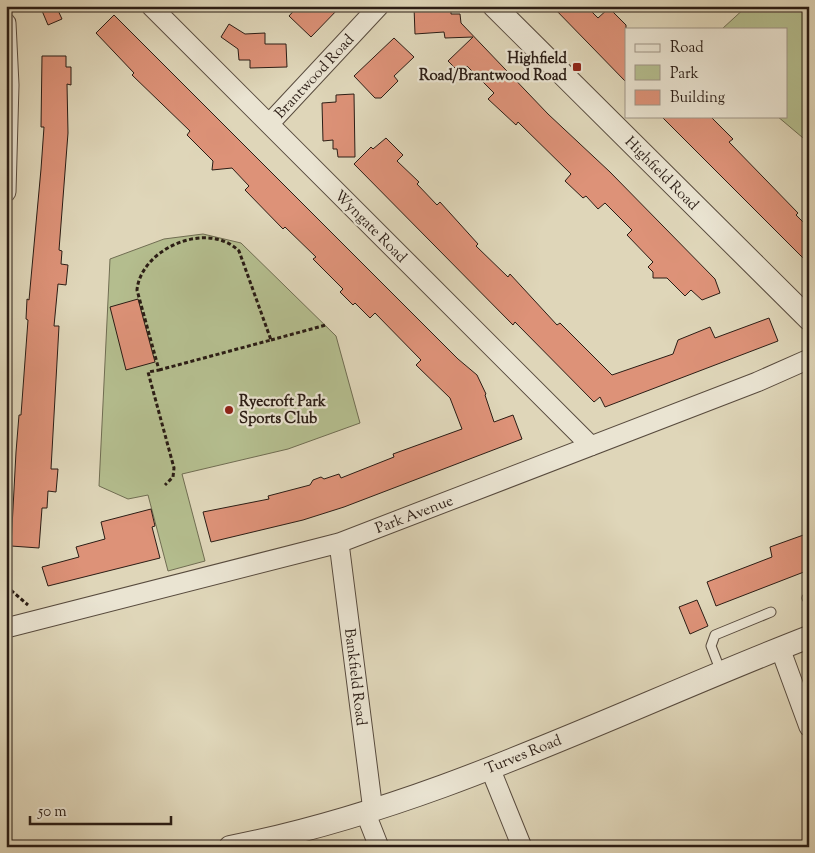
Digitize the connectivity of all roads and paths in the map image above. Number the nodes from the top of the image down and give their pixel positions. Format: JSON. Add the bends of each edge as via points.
{"nodes":[{"id":1,"x":151,"y":6,"type":"edge"},
{"id":2,"x":379,"y":6,"type":"edge"},
{"id":3,"x":494,"y":6,"type":"edge"},
{"id":4,"x":6,"y":23,"type":"edge"},
{"id":5,"x":269,"y":124,"type":"junction"},
{"id":6,"x":6,"y":192,"type":"edge"},
{"id":7,"x":809,"y":319,"type":"edge"},
{"id":8,"x":326,"y":326,"type":"dead end"},
{"id":9,"x":271,"y":340,"type":"junction"},
{"id":10,"x":809,"y":359,"type":"edge"},
{"id":11,"x":159,"y":370,"type":"junction"},
{"id":12,"x":591,"y":446,"type":"junction"},
{"id":13,"x":165,"y":484,"type":"dead end"},
{"id":14,"x":339,"y":543,"type":"junction"},
{"id":15,"x":6,"y":586,"type":"edge"},
{"id":16,"x":32,"y":608,"type":"dead end"},
{"id":17,"x":771,"y":612,"type":"dead end"},
{"id":18,"x":6,"y":628,"type":"edge"},
{"id":19,"x":809,"y":637,"type":"edge"},
{"id":20,"x":780,"y":648,"type":"junction"},
{"id":21,"x":721,"y":672,"type":"junction"},
{"id":22,"x":809,"y":727,"type":"edge"},
{"id":23,"x":490,"y":768,"type":"junction"},
{"id":24,"x":370,"y":813,"type":"junction"},
{"id":25,"x":230,"y":847,"type":"edge"},
{"id":26,"x":379,"y":847,"type":"edge"},
{"id":27,"x":522,"y":847,"type":"edge"}],
"edges":[{"from":1,"to":5,"type":"street","name":"Wyngate Road"},
{"from":2,"to":5,"type":"street","name":"Brantwood Road"},
{"from":3,"to":7,"type":"street","name":"Highfield Road"},
{"from":4,"to":6,"type":"street","via":[[9,94]]},
{"from":5,"to":12,"type":"street","name":"Wyngate Road"},
{"from":8,"to":9,"type":"path"},
{"from":9,"to":11,"type":"path"},
{"from":9,"to":11,"type":"path","via":[[239,251],[233,245],[214,239],[180,243],[150,260],[138,282],[137,290]]},
{"from":10,"to":12,"type":"street","name":"Park Avenue"},
{"from":11,"to":13,"type":"path","via":[[148,372],[174,468],[173,477]]},
{"from":12,"to":14,"type":"street","name":"Park Avenue"},
{"from":14,"to":18,"type":"street","name":"Park Avenue"},
{"from":14,"to":24,"type":"street","name":"Bankfield Road"},
{"from":15,"to":16,"type":"path"},
{"from":17,"to":21,"type":"lane","via":[[715,635],[711,646]]},
{"from":19,"to":20,"type":"street","name":"Turves Road"},
{"from":20,"to":21,"type":"street","name":"Turves Road"},
{"from":20,"to":22,"type":"street"},
{"from":21,"to":23,"type":"street","name":"Turves Road"},
{"from":23,"to":24,"type":"street","name":"Turves Road"},
{"from":23,"to":27,"type":"street"},
{"from":24,"to":25,"type":"street","name":"Turves Road"},
{"from":24,"to":26,"type":"street","name":"Bankfield Road"}]}
